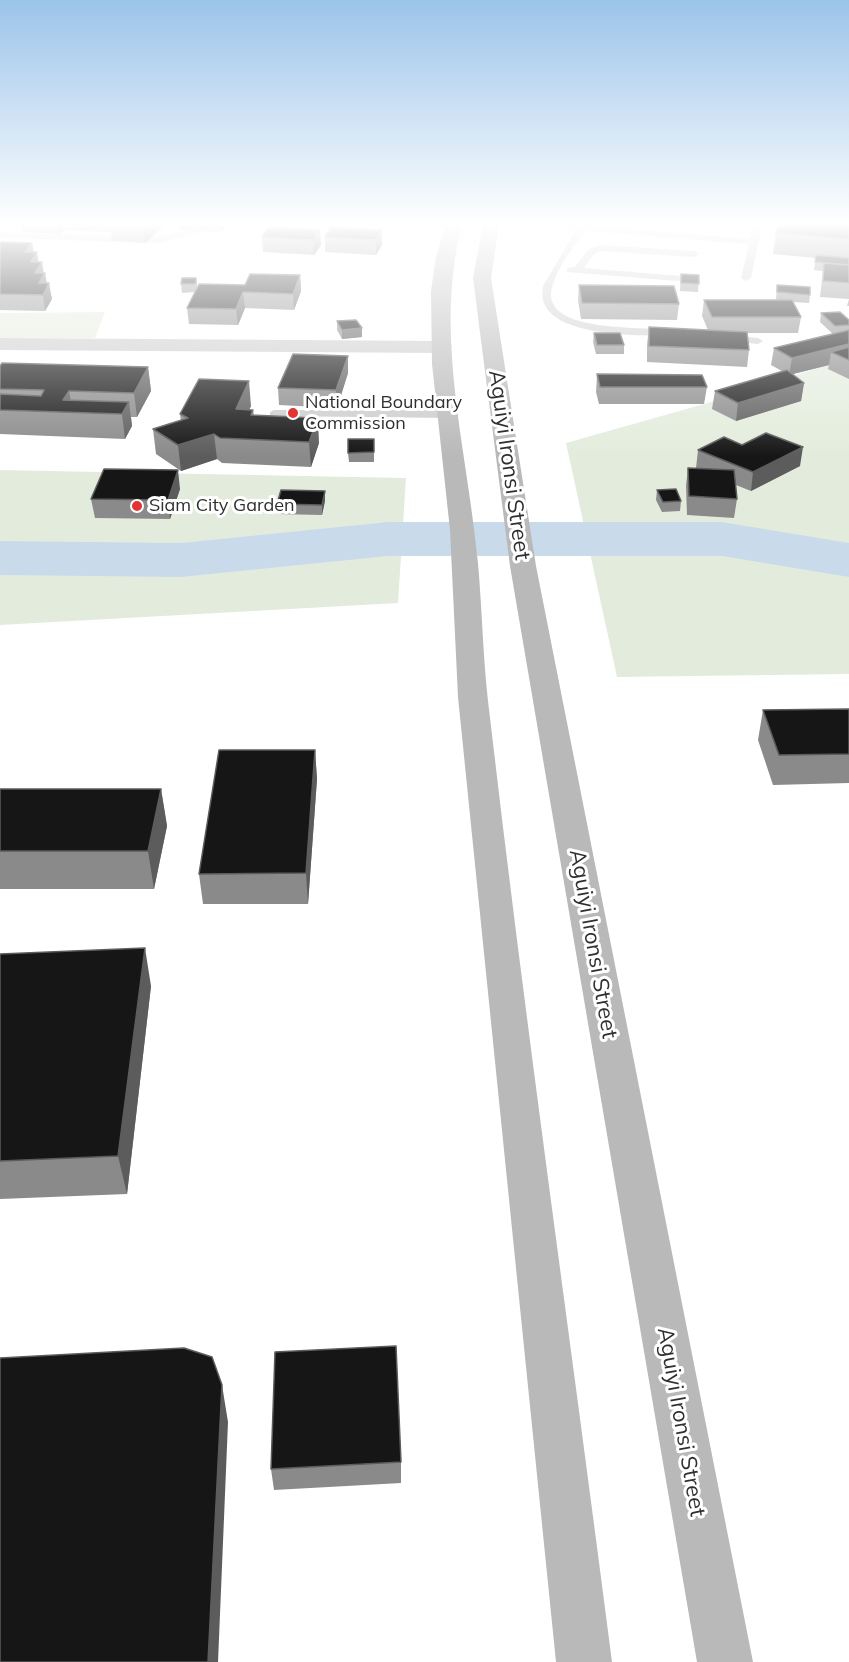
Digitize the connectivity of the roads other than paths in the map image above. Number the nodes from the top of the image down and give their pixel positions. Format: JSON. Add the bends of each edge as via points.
{"nodes":[{"id":1,"x":441,"y":302,"type":"edge"},
{"id":2,"x":485,"y":302,"type":"edge"},
{"id":3,"x":547,"y":302,"type":"edge"},
{"id":4,"x":690,"y":335,"type":"edge"},
{"id":5,"x":713,"y":337,"type":"edge"},
{"id":6,"x":758,"y":340,"type":"dead end"},
{"id":7,"x":0,"y":344,"type":"edge"},
{"id":8,"x":442,"y":347,"type":"junction"},
{"id":9,"x":274,"y":414,"type":"edge"},
{"id":10,"x":450,"y":414,"type":"junction"},
{"id":11,"x":584,"y":1662,"type":"edge"},
{"id":12,"x":725,"y":1662,"type":"edge"}],
"edges":[{"from":1,"to":8,"type":"main road"},
{"from":2,"to":12,"type":"main road","name":"Aguiyi Ironsi Street","via":[[523,566]]},
{"from":3,"to":4,"type":"lane","via":[[552,312],[569,324]]},
{"from":5,"to":6,"type":"lane"},
{"from":7,"to":8,"type":"street"},
{"from":8,"to":10,"type":"main road"},
{"from":9,"to":10,"type":"lane"},
{"from":10,"to":11,"type":"main road","via":[[466,567],[473,697]]}]}
